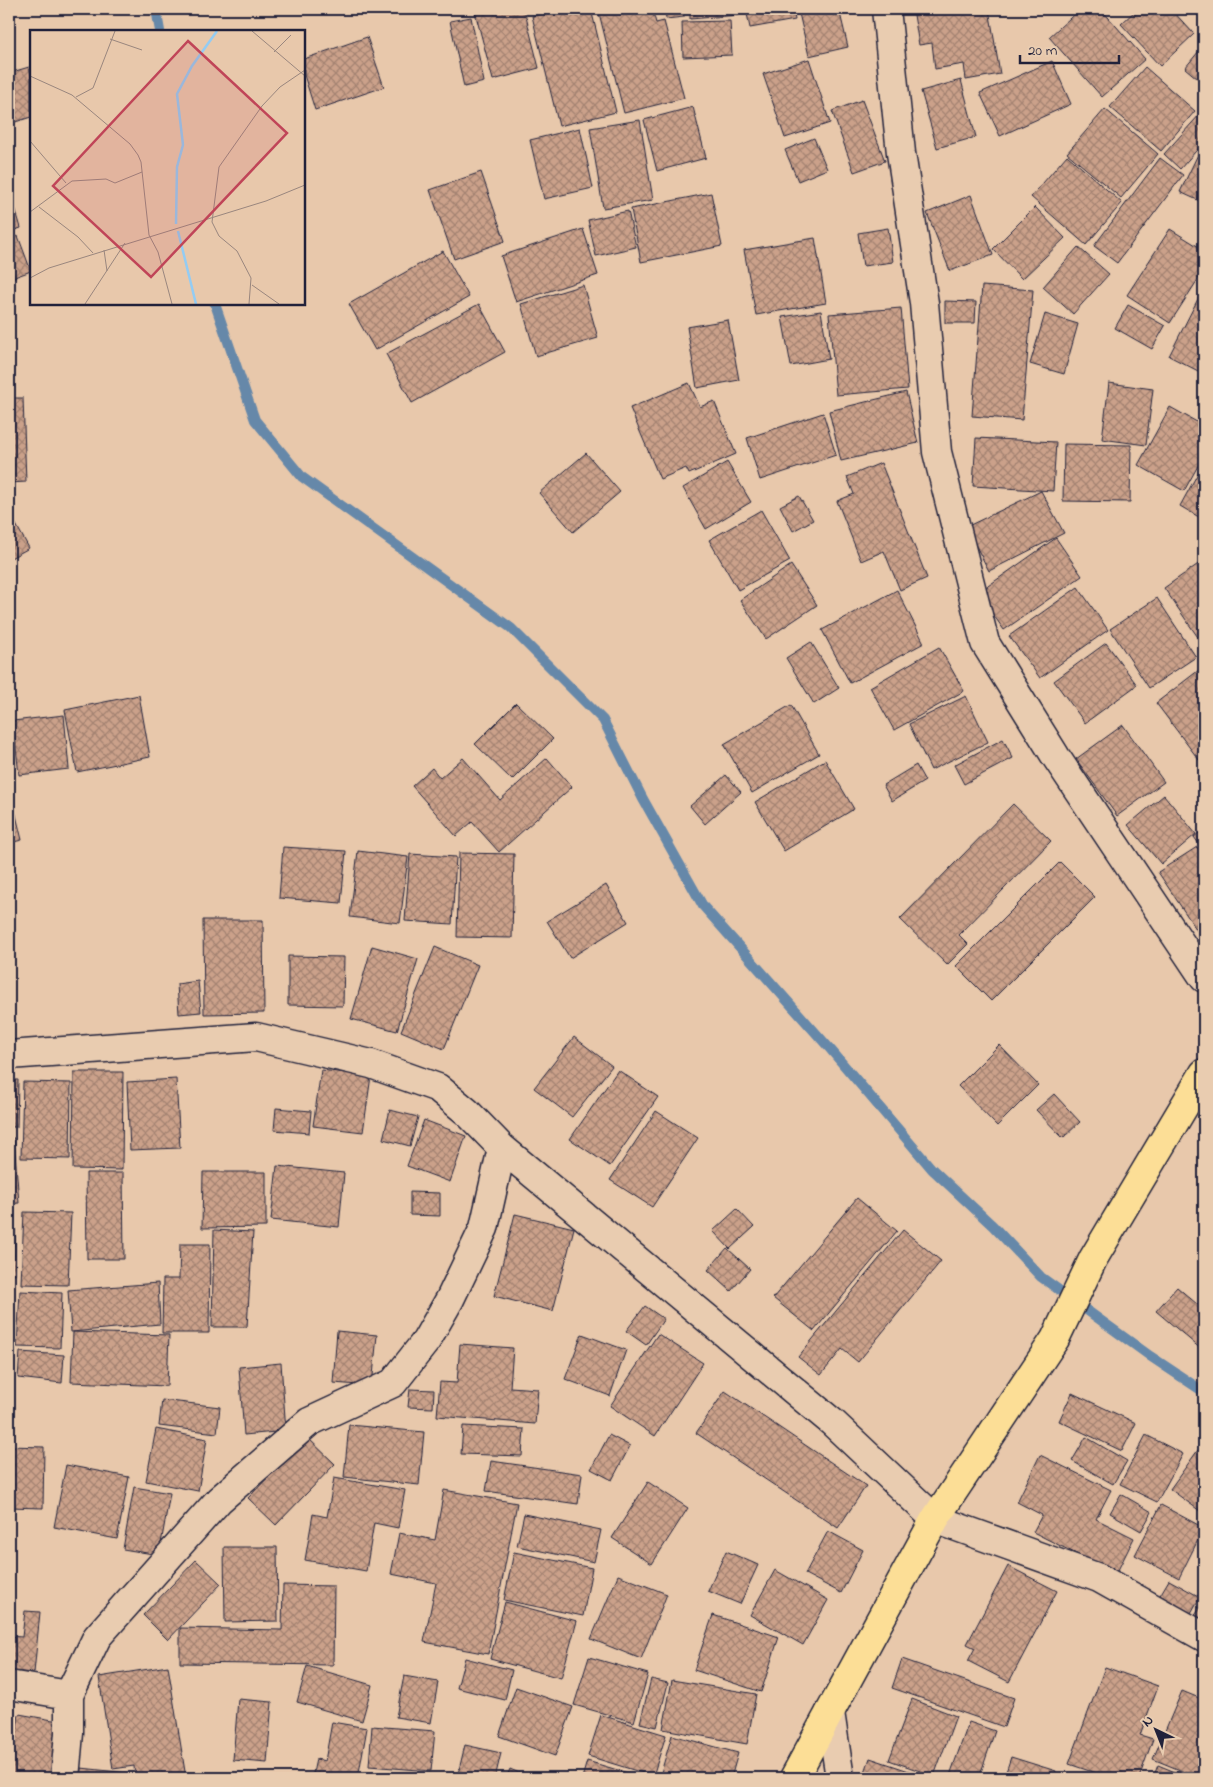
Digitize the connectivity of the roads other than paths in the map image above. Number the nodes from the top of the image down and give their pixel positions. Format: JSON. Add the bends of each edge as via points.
{"nodes":[{"id":1,"x":886,"y":9,"type":"edge"},
{"id":2,"x":1204,"y":978,"type":"edge"},
{"id":3,"x":9,"y":1055,"type":"edge"},
{"id":4,"x":1204,"y":1073,"type":"edge"},
{"id":5,"x":502,"y":1148,"type":"junction"},
{"id":6,"x":935,"y":1519,"type":"junction"},
{"id":7,"x":1204,"y":1637,"type":"edge"},
{"id":8,"x":9,"y":1685,"type":"edge"},
{"id":9,"x":69,"y":1695,"type":"junction"},
{"id":10,"x":830,"y":1712,"type":"junction"},
{"id":11,"x":65,"y":1778,"type":"edge"},
{"id":12,"x":794,"y":1778,"type":"edge"},
{"id":13,"x":840,"y":1778,"type":"edge"}],
"edges":[{"from":1,"to":2,"type":"street","via":[[901,153],[924,303],[937,452],[986,643],[1062,765]]},
{"from":3,"to":5,"type":"street","via":[[256,1037],[371,1064],[438,1088]]},
{"from":4,"to":6,"type":"main road","via":[[1093,1259],[1055,1339]]},
{"from":5,"to":6,"type":"street","via":[[832,1422]]},
{"from":5,"to":9,"type":"street","via":[[484,1228],[426,1341],[394,1383],[309,1422],[219,1500],[97,1637]]},
{"from":6,"to":7,"type":"street","via":[[1099,1578]]},
{"from":6,"to":10,"type":"main road"},
{"from":8,"to":9,"type":"street"},
{"from":9,"to":11,"type":"street"},
{"from":10,"to":12,"type":"main road"},
{"from":10,"to":13,"type":"street"}]}
